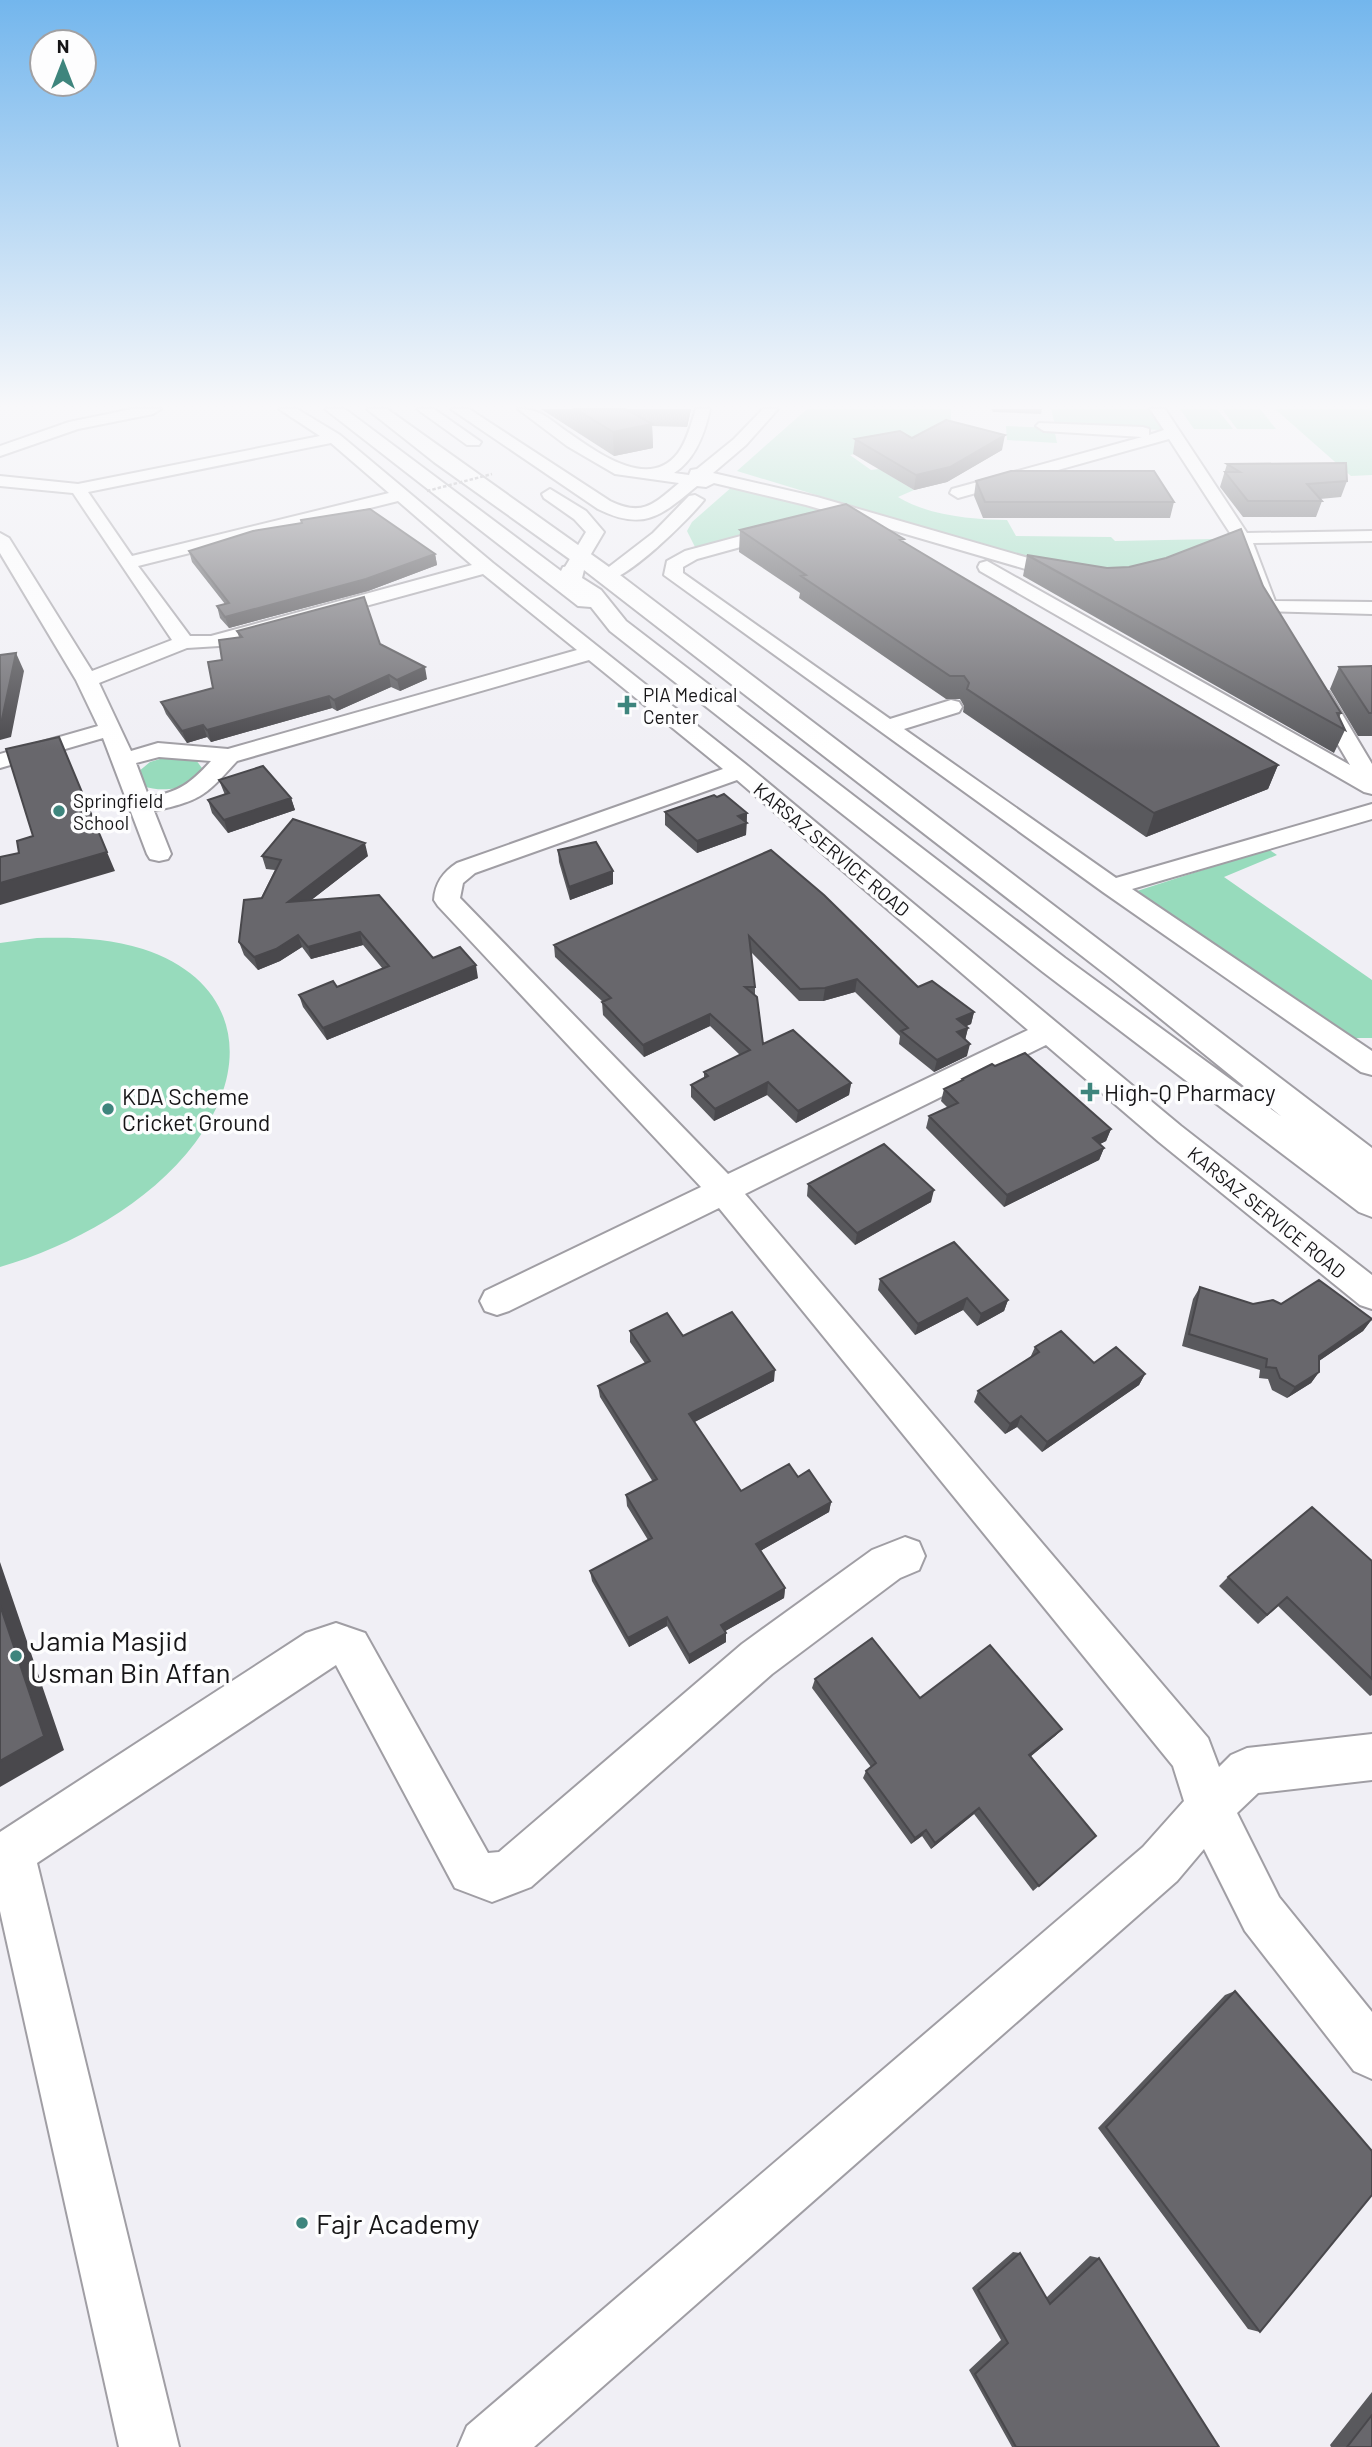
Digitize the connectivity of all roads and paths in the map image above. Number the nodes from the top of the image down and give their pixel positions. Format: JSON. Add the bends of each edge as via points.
{"nodes":[{"id":1,"x":101,"y":523,"type":"edge"},
{"id":2,"x":288,"y":523,"type":"edge"},
{"id":3,"x":435,"y":523,"type":"edge"},
{"id":4,"x":483,"y":523,"type":"edge"},
{"id":5,"x":523,"y":523,"type":"edge"},
{"id":6,"x":587,"y":523,"type":"edge"},
{"id":7,"x":670,"y":523,"type":"edge"},
{"id":8,"x":806,"y":523,"type":"edge"},
{"id":9,"x":886,"y":523,"type":"edge"},
{"id":10,"x":1231,"y":523,"type":"edge"},
{"id":11,"x":1372,"y":536,"type":"edge"},
{"id":12,"x":0,"y":538,"type":"edge"},
{"id":13,"x":936,"y":538,"type":"junction"},
{"id":14,"x":1241,"y":538,"type":"junction"},
{"id":15,"x":1188,"y":559,"type":"edge"},
{"id":16,"x":127,"y":563,"type":"junction"},
{"id":17,"x":575,"y":564,"type":"junction"},
{"id":18,"x":486,"y":567,"type":"junction"},
{"id":19,"x":606,"y":575,"type":"junction"},
{"id":20,"x":1090,"y":579,"type":"edge"},
{"id":21,"x":1268,"y":607,"type":"junction"},
{"id":22,"x":1372,"y":608,"type":"edge"},
{"id":23,"x":624,"y":631,"type":"junction"},
{"id":24,"x":1281,"y":631,"type":"edge"},
{"id":25,"x":184,"y":642,"type":"junction"},
{"id":26,"x":589,"y":651,"type":"junction"},
{"id":27,"x":1309,"y":678,"type":"edge"},
{"id":28,"x":88,"y":680,"type":"junction"},
{"id":29,"x":951,"y":707,"type":"dead end"},
{"id":30,"x":887,"y":727,"type":"junction"},
{"id":31,"x":111,"y":729,"type":"junction"},
{"id":32,"x":229,"y":756,"type":"junction"},
{"id":33,"x":122,"y":760,"type":"junction"},
{"id":34,"x":0,"y":761,"type":"edge"},
{"id":35,"x":740,"y":771,"type":"junction"},
{"id":36,"x":1372,"y":785,"type":"edge"},
{"id":37,"x":139,"y":807,"type":"junction"},
{"id":38,"x":1372,"y":811,"type":"edge"},
{"id":39,"x":159,"y":854,"type":"dead end"},
{"id":40,"x":1112,"y":887,"type":"junction"},
{"id":41,"x":1054,"y":965,"type":"junction"},
{"id":42,"x":1124,"y":973,"type":"junction"},
{"id":43,"x":1049,"y":1032,"type":"junction"},
{"id":44,"x":1372,"y":1064,"type":"edge"},
{"id":45,"x":1372,"y":1144,"type":"edge"},
{"id":46,"x":1372,"y":1168,"type":"edge"},
{"id":47,"x":722,"y":1189,"type":"junction"},
{"id":48,"x":1372,"y":1202,"type":"edge"},
{"id":49,"x":1372,"y":1230,"type":"edge"},
{"id":50,"x":1372,"y":1295,"type":"edge"},
{"id":51,"x":497,"y":1301,"type":"dead end"},
{"id":52,"x":905,"y":1556,"type":"dead end"},
{"id":53,"x":1372,"y":1757,"type":"edge"},
{"id":54,"x":1209,"y":1808,"type":"junction"},
{"id":55,"x":5,"y":1857,"type":"edge"},
{"id":56,"x":1372,"y":2053,"type":"edge"},
{"id":57,"x":149,"y":2447,"type":"edge"},
{"id":58,"x":488,"y":2447,"type":"edge"}],
"edges":[{"from":1,"to":16,"type":"street"},
{"from":2,"to":16,"type":"street"},
{"from":3,"to":18,"type":"street","name":"KARSAZ SERVICE ROAD"},
{"from":4,"to":23,"type":"highway"},
{"from":5,"to":17,"type":"highway"},
{"from":6,"to":17,"type":"street","via":[[595,532]]},
{"from":7,"to":19,"type":"street","via":[[659,537]]},
{"from":8,"to":30,"type":"street","via":[[691,555],[674,565],[673,575]]},
{"from":9,"to":13,"type":"street"},
{"from":10,"to":14,"type":"street"},
{"from":11,"to":14,"type":"street"},
{"from":12,"to":28,"type":"street"},
{"from":13,"to":20,"type":"street","via":[[1019,564]]},
{"from":13,"to":36,"type":"street"},
{"from":14,"to":15,"type":"street"},
{"from":14,"to":21,"type":"street"},
{"from":16,"to":25,"type":"street"},
{"from":17,"to":19,"type":"highway"},
{"from":17,"to":23,"type":"highway","via":[[571,580],[593,595]]},
{"from":18,"to":25,"type":"street","via":[[212,642]]},
{"from":18,"to":26,"type":"street","name":"KARSAZ SERVICE ROAD"},
{"from":19,"to":42,"type":"highway"},
{"from":21,"to":22,"type":"street"},
{"from":21,"to":24,"type":"street"},
{"from":23,"to":26,"type":"street"},
{"from":23,"to":41,"type":"highway"},
{"from":25,"to":28,"type":"street"},
{"from":26,"to":32,"type":"street"},
{"from":26,"to":35,"type":"street","name":"KARSAZ SERVICE ROAD"},
{"from":27,"to":36,"type":"street"},
{"from":28,"to":31,"type":"street"},
{"from":29,"to":30,"type":"street"},
{"from":30,"to":40,"type":"street"},
{"from":31,"to":33,"type":"street"},
{"from":31,"to":34,"type":"street"},
{"from":32,"to":33,"type":"street","via":[[158,750]]},
{"from":32,"to":37,"type":"street","via":[[198,789]]},
{"from":33,"to":37,"type":"street"},
{"from":35,"to":43,"type":"street","name":"KARSAZ SERVICE ROAD"},
{"from":35,"to":47,"type":"street","via":[[466,868],[453,876],[447,888],[447,900],[458,914]]},
{"from":37,"to":39,"type":"street"},
{"from":38,"to":40,"type":"street"},
{"from":40,"to":44,"type":"street"},
{"from":41,"to":48,"type":"highway"},
{"from":41,"to":49,"type":"highway","via":[[1111,1022]]},
{"from":42,"to":45,"type":"highway"},
{"from":42,"to":46,"type":"highway"},
{"from":43,"to":47,"type":"street"},
{"from":43,"to":50,"type":"street","name":"KARSAZ SERVICE ROAD"},
{"from":47,"to":51,"type":"street"},
{"from":47,"to":54,"type":"street","via":[[1192,1754]]},
{"from":52,"to":55,"type":"street","via":[[886,1564],[757,1658],[513,1870],[492,1878],[472,1871],[350,1648],[336,1644],[321,1648]]},
{"from":53,"to":54,"type":"street","via":[[1247,1771]]},
{"from":54,"to":56,"type":"street","via":[[1262,1914]]},
{"from":54,"to":58,"type":"street","via":[[1160,1864]]},
{"from":55,"to":57,"type":"street"}]}
